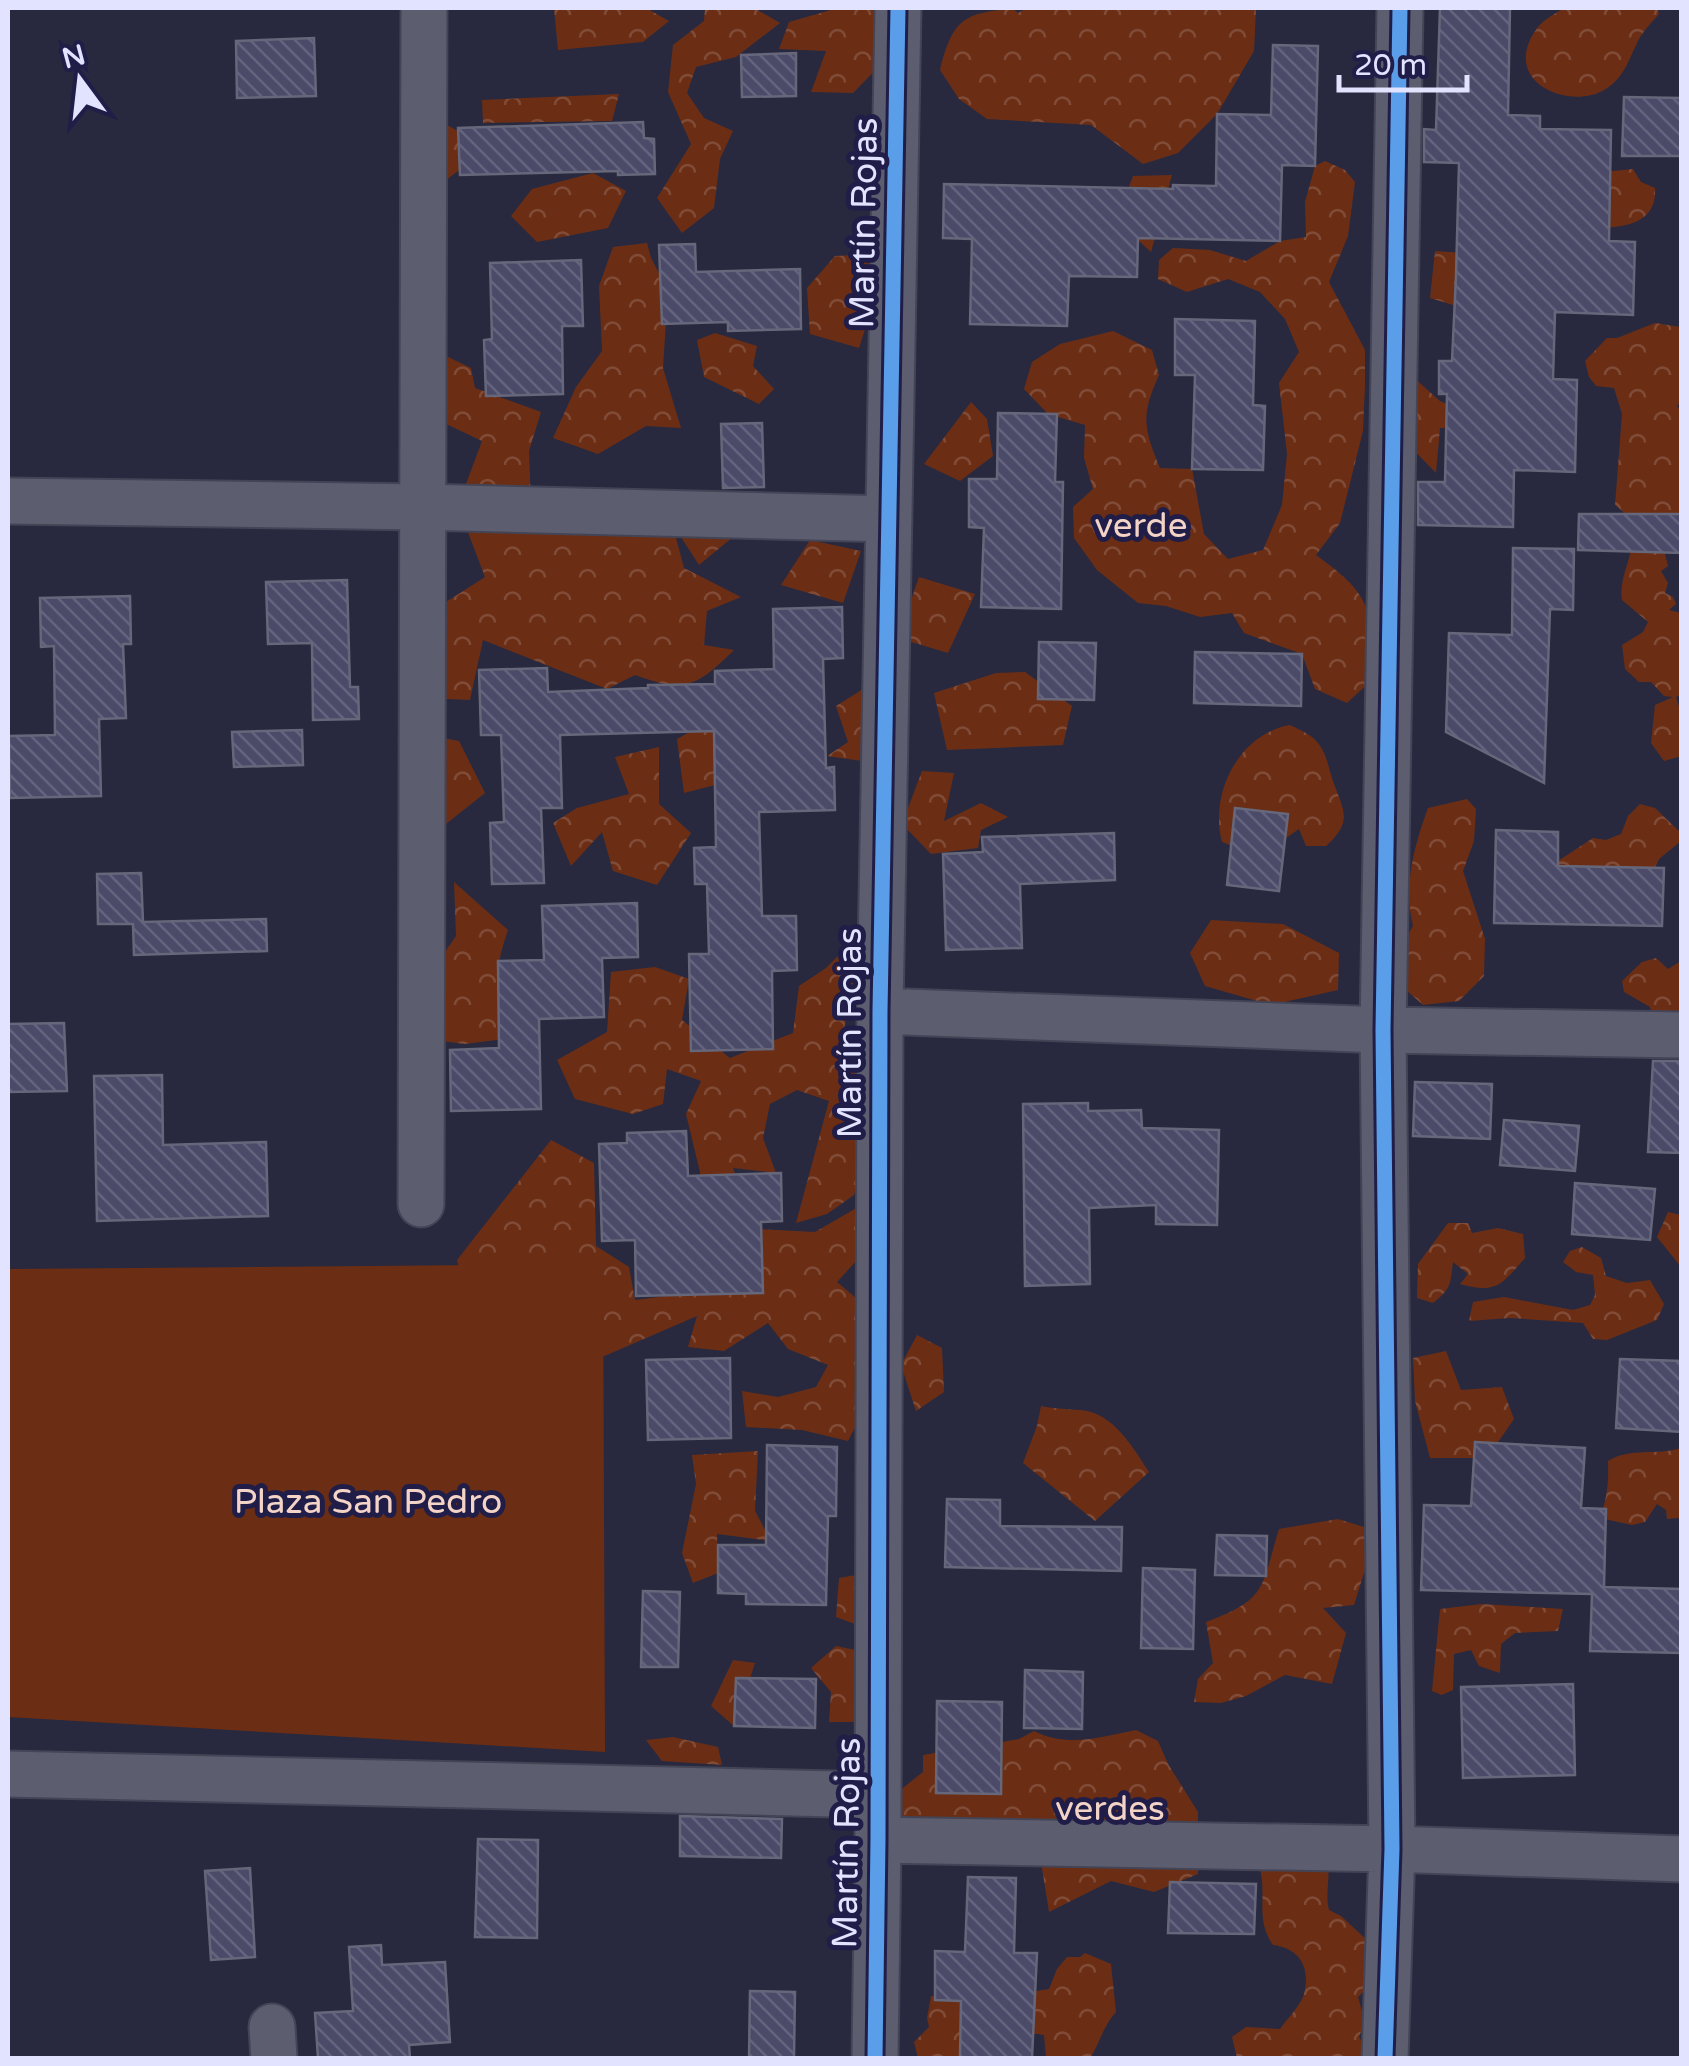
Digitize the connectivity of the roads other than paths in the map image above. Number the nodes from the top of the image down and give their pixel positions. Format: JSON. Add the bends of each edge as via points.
{"nodes":[{"id":1,"x":424,"y":8,"type":"edge"},
{"id":2,"x":898,"y":8,"type":"edge"},
{"id":3,"x":1400,"y":8,"type":"edge"},
{"id":4,"x":8,"y":500,"type":"edge"},
{"id":5,"x":421,"y":506,"type":"junction"},
{"id":6,"x":889,"y":520,"type":"junction"},
{"id":7,"x":880,"y":1011,"type":"junction"},
{"id":8,"x":1384,"y":1030,"type":"junction"},
{"id":9,"x":1682,"y":1035,"type":"edge"},
{"id":10,"x":421,"y":1204,"type":"dead end"},
{"id":11,"x":8,"y":1774,"type":"edge"},
{"id":12,"x":878,"y":1795,"type":"junction"},
{"id":13,"x":878,"y":1840,"type":"junction"},
{"id":14,"x":1392,"y":1849,"type":"junction"},
{"id":15,"x":1682,"y":1859,"type":"edge"},
{"id":16,"x":875,"y":2058,"type":"edge"},
{"id":17,"x":1385,"y":2058,"type":"edge"}],
"edges":[{"from":1,"to":5,"type":"street"},
{"from":2,"to":6,"type":"street","name":"Martín Rojas"},
{"from":3,"to":8,"type":"street"},
{"from":4,"to":5,"type":"street"},
{"from":5,"to":6,"type":"street"},
{"from":5,"to":10,"type":"street"},
{"from":6,"to":7,"type":"street","name":"Martín Rojas"},
{"from":7,"to":8,"type":"street"},
{"from":7,"to":12,"type":"street","name":"Martín Rojas"},
{"from":8,"to":9,"type":"street"},
{"from":8,"to":14,"type":"street"},
{"from":11,"to":12,"type":"street"},
{"from":12,"to":13,"type":"street","name":"Martín Rojas"},
{"from":13,"to":14,"type":"street"},
{"from":13,"to":16,"type":"street","name":"Martín Rojas"},
{"from":14,"to":15,"type":"street"},
{"from":14,"to":17,"type":"street"}]}
